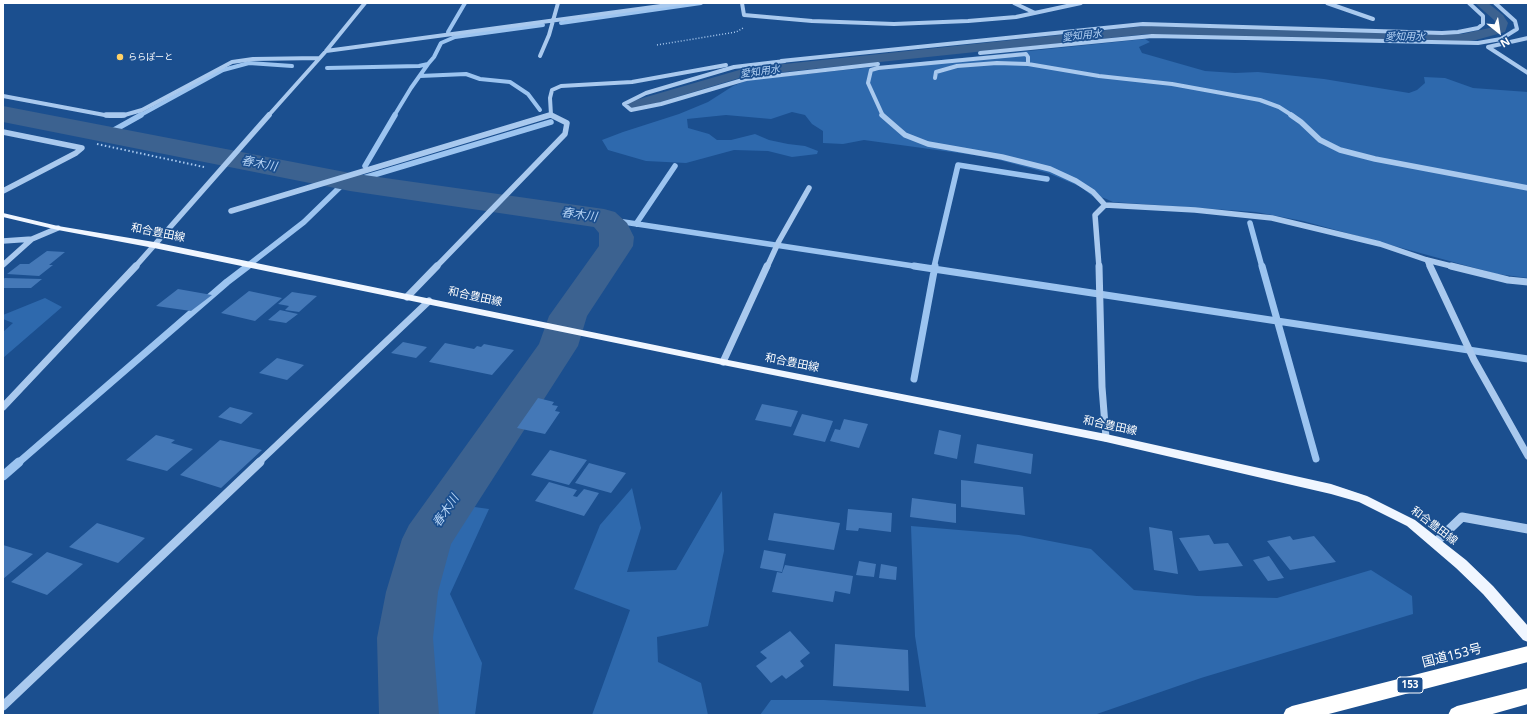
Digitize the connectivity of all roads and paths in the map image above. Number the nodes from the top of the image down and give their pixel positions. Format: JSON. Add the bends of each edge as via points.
{"nodes":[{"id":1,"x":365,"y":3,"type":"edge"},
{"id":2,"x":558,"y":3,"type":"edge"},
{"id":3,"x":683,"y":3,"type":"edge"},
{"id":4,"x":742,"y":3,"type":"edge"},
{"id":5,"x":1014,"y":3,"type":"edge"},
{"id":6,"x":1081,"y":3,"type":"edge"},
{"id":7,"x":1327,"y":3,"type":"edge"},
{"id":8,"x":1469,"y":3,"type":"edge"},
{"id":9,"x":1495,"y":3,"type":"edge"},
{"id":10,"x":1035,"y":13,"type":"junction"},
{"id":11,"x":744,"y":15,"type":"junction"},
{"id":12,"x":1373,"y":19,"type":"dead end"},
{"id":13,"x":553,"y":21,"type":"junction"},
{"id":14,"x":1398,"y":32,"type":"junction"},
{"id":15,"x":1528,"y":38,"type":"edge"},
{"id":16,"x":1413,"y":42,"type":"junction"},
{"id":17,"x":657,"y":45,"type":"dead end"},
{"id":18,"x":326,"y":50,"type":"junction"},
{"id":19,"x":540,"y":56,"type":"dead end"},
{"id":20,"x":319,"y":58,"type":"junction"},
{"id":21,"x":785,"y":60,"type":"junction"},
{"id":22,"x":1028,"y":64,"type":"junction"},
{"id":23,"x":1528,"y":73,"type":"edge"},
{"id":24,"x":935,"y":78,"type":"dead end"},
{"id":25,"x":3,"y":96,"type":"edge"},
{"id":26,"x":551,"y":115,"type":"junction"},
{"id":27,"x":3,"y":132,"type":"edge"},
{"id":28,"x":97,"y":144,"type":"dead end"},
{"id":29,"x":208,"y":168,"type":"dead end"},
{"id":30,"x":809,"y":188,"type":"dead end"},
{"id":31,"x":1528,"y":188,"type":"edge"},
{"id":32,"x":3,"y":191,"type":"edge"},
{"id":33,"x":1105,"y":205,"type":"junction"},
{"id":34,"x":230,"y":211,"type":"dead end"},
{"id":35,"x":3,"y":215,"type":"edge"},
{"id":36,"x":58,"y":228,"type":"junction"},
{"id":37,"x":32,"y":239,"type":"junction"},
{"id":38,"x":3,"y":241,"type":"edge"},
{"id":39,"x":154,"y":245,"type":"junction"},
{"id":40,"x":1427,"y":260,"type":"junction"},
{"id":41,"x":3,"y":265,"type":"edge"},
{"id":42,"x":1528,"y":282,"type":"edge"},
{"id":43,"x":407,"y":297,"type":"junction"},
{"id":44,"x":428,"y":301,"type":"junction"},
{"id":45,"x":723,"y":362,"type":"junction"},
{"id":46,"x":3,"y":408,"type":"edge"},
{"id":47,"x":1106,"y":438,"type":"junction"},
{"id":48,"x":1528,"y":456,"type":"edge"},
{"id":49,"x":1528,"y":529,"type":"edge"},
{"id":50,"x":1436,"y":542,"type":"junction"},
{"id":51,"x":1528,"y":636,"type":"edge"},
{"id":52,"x":1528,"y":654,"type":"edge"},
{"id":53,"x":1528,"y":696,"type":"edge"},
{"id":54,"x":3,"y":706,"type":"edge"},
{"id":55,"x":1292,"y":715,"type":"edge"},
{"id":56,"x":1456,"y":715,"type":"edge"}],
"edges":[{"from":1,"to":18,"type":"street"},
{"from":2,"to":13,"type":"street"},
{"from":3,"to":13,"type":"street"},
{"from":4,"to":11,"type":"street"},
{"from":5,"to":10,"type":"street"},
{"from":6,"to":10,"type":"street"},
{"from":7,"to":12,"type":"street"},
{"from":8,"to":14,"type":"street","via":[[1483,16],[1483,24],[1478,28],[1453,33]]},
{"from":9,"to":16,"type":"street","via":[[1515,21],[1517,29],[1508,36],[1478,43]]},
{"from":10,"to":11,"type":"street","via":[[975,21],[894,24]]},
{"from":11,"to":17,"type":"path","via":[[743,28],[736,32]]},
{"from":13,"to":18,"type":"street"},
{"from":13,"to":19,"type":"street"},
{"from":14,"to":16,"type":"street"},
{"from":14,"to":21,"type":"street","via":[[1143,24]]},
{"from":15,"to":23,"type":"street","via":[[1488,47]]},
{"from":16,"to":21,"type":"street","via":[[1141,36],[746,79],[661,104],[630,110],[624,104],[646,93],[697,77],[734,67]]},
{"from":18,"to":20,"type":"street"},
{"from":20,"to":25,"type":"street","via":[[253,59],[232,62],[142,110],[121,116]]},
{"from":20,"to":39,"type":"street"},
{"from":21,"to":26,"type":"street","via":[[699,69],[632,82],[561,86],[552,90]]},
{"from":22,"to":24,"type":"street","via":[[957,66],[936,72]]},
{"from":22,"to":31,"type":"street","via":[[1099,76],[1172,84],[1260,100],[1279,107],[1301,122],[1320,140],[1340,150]]},
{"from":22,"to":33,"type":"street","via":[[1026,54],[878,68],[871,70],[868,83],[882,115],[905,135],[928,144],[1002,157],[1050,169],[1076,180],[1093,192]]},
{"from":26,"to":34,"type":"street"},
{"from":26,"to":43,"type":"street","via":[[567,123],[565,134]]},
{"from":27,"to":32,"type":"street","via":[[82,148],[76,154]]},
{"from":28,"to":29,"type":"path"},
{"from":30,"to":45,"type":"street","via":[[775,249]]},
{"from":33,"to":40,"type":"street","via":[[1272,218],[1365,240]]},
{"from":33,"to":47,"type":"street","via":[[1095,214]]},
{"from":35,"to":36,"type":"main road","name":"和合豊田線"},
{"from":36,"to":37,"type":"street"},
{"from":36,"to":39,"type":"main road","name":"和合豊田線"},
{"from":37,"to":38,"type":"street"},
{"from":37,"to":41,"type":"street"},
{"from":39,"to":43,"type":"main road","name":"和合豊田線"},
{"from":39,"to":46,"type":"street"},
{"from":40,"to":42,"type":"street","via":[[1508,280]]},
{"from":40,"to":48,"type":"street","via":[[1474,360]]},
{"from":43,"to":44,"type":"main road","name":"和合豊田線"},
{"from":44,"to":45,"type":"main road","name":"和合豊田線"},
{"from":44,"to":54,"type":"street"},
{"from":45,"to":47,"type":"main road","name":"和合豊田線"},
{"from":47,"to":50,"type":"main road","name":"和合豊田線","via":[[1331,489],[1362,499],[1392,513]]},
{"from":49,"to":50,"type":"street","via":[[1462,518]]},
{"from":50,"to":51,"type":"main road","name":"和合豊田線","via":[[1488,590]]},
{"from":52,"to":55,"type":"highway","name":"国道153号","number":"153"},
{"from":53,"to":56,"type":"highway"}]}
